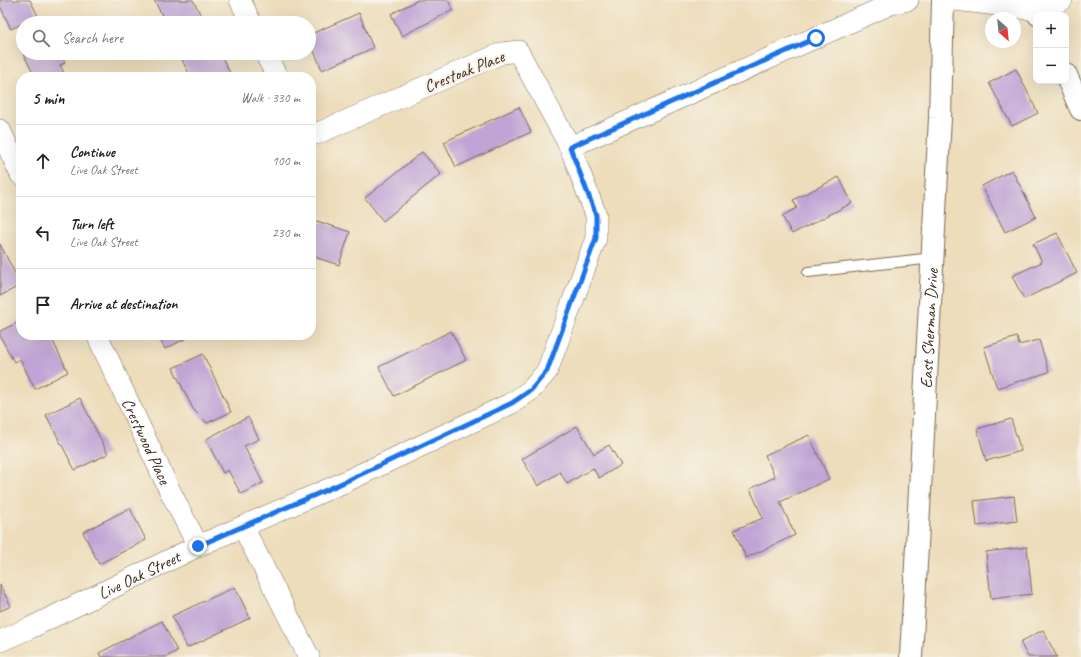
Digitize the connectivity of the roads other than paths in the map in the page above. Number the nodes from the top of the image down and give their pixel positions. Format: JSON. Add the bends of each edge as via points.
{"nodes":[{"id":1,"x":240,"y":0,"type":"edge"},
{"id":2,"x":908,"y":0,"type":"edge"},
{"id":3,"x":943,"y":0,"type":"edge"},
{"id":4,"x":955,"y":0,"type":"edge"},
{"id":5,"x":1062,"y":0,"type":"edge"},
{"id":6,"x":1036,"y":8,"type":"edge"},
{"id":7,"x":248,"y":16,"type":"edge"},
{"id":8,"x":268,"y":60,"type":"edge"},
{"id":9,"x":274,"y":72,"type":"edge"},
{"id":10,"x":1069,"y":82,"type":"edge"},
{"id":11,"x":1081,"y":109,"type":"edge"},
{"id":12,"x":0,"y":130,"type":"edge"},
{"id":13,"x":316,"y":134,"type":"edge"},
{"id":14,"x":570,"y":147,"type":"junction"},
{"id":15,"x":16,"y":164,"type":"edge"},
{"id":16,"x":933,"y":258,"type":"junction"},
{"id":17,"x":808,"y":272,"type":"dead end"},
{"id":18,"x":99,"y":340,"type":"edge"},
{"id":19,"x":243,"y":527,"type":"junction"},
{"id":20,"x":198,"y":546,"type":"junction"},
{"id":21,"x":0,"y":641,"type":"edge"},
{"id":22,"x":309,"y":657,"type":"edge"},
{"id":23,"x":911,"y":657,"type":"edge"}],
"edges":[{"from":1,"to":7,"type":"street"},
{"from":2,"to":14,"type":"street","via":[[891,4]]},
{"from":3,"to":16,"type":"main road","name":"East Sherman Drive"},
{"from":4,"to":6,"type":"street"},
{"from":5,"to":6,"type":"street"},
{"from":8,"to":9,"type":"street"},
{"from":10,"to":11,"type":"main road"},
{"from":12,"to":15,"type":"street"},
{"from":13,"to":14,"type":"street","name":"Crestoak Place","via":[[502,53],[518,51]]},
{"from":14,"to":19,"type":"street","name":"Live Oak Street","via":[[596,215],[596,238],[547,371],[531,390],[512,403]]},
{"from":16,"to":17,"type":"lane"},
{"from":16,"to":23,"type":"main road","name":"East Sherman Drive"},
{"from":18,"to":20,"type":"street","name":"Crestwood Place"},
{"from":19,"to":20,"type":"street","name":"Live Oak Street"},
{"from":19,"to":22,"type":"street"},
{"from":20,"to":21,"type":"street","name":"Live Oak Street"}]}
